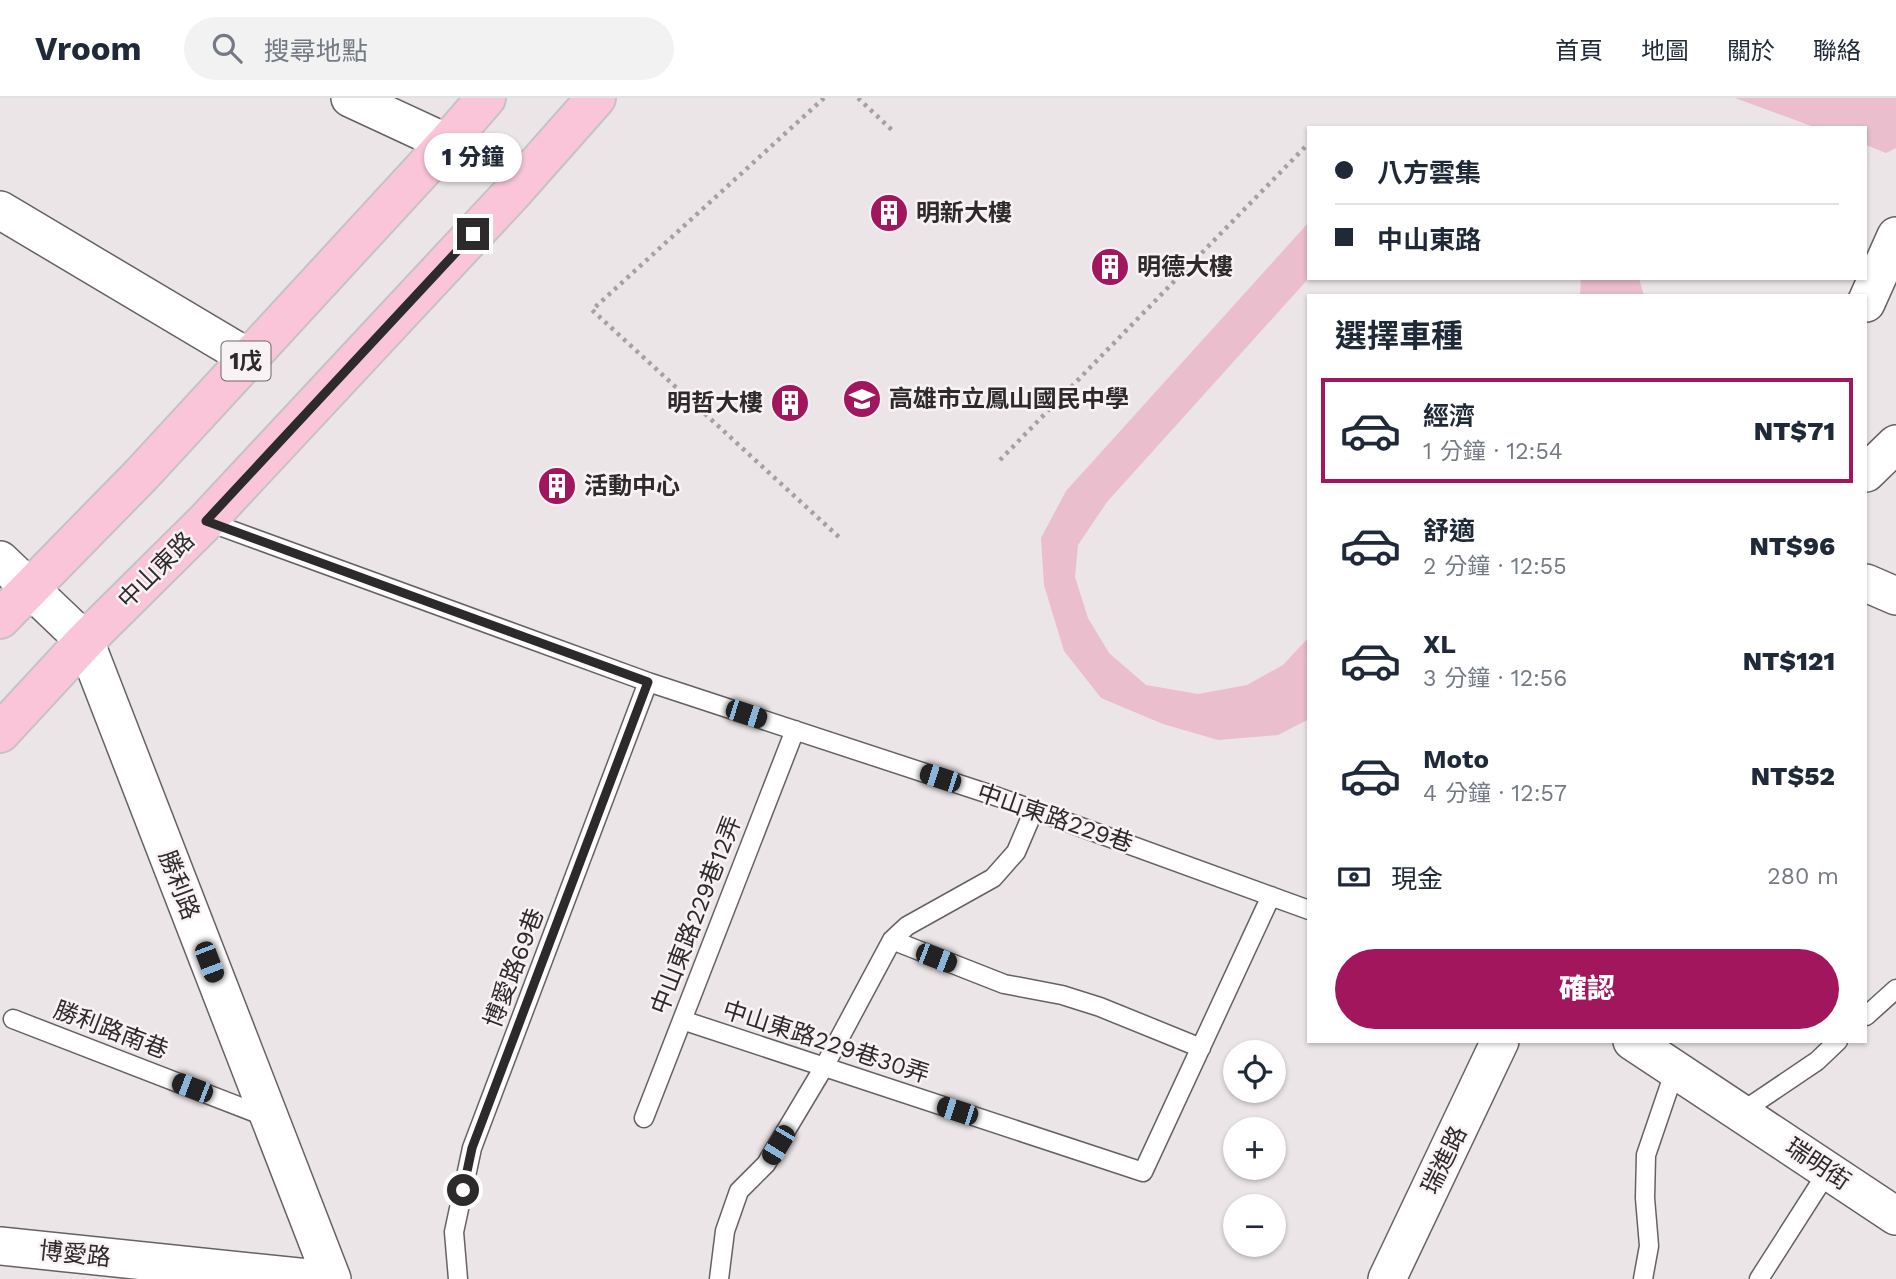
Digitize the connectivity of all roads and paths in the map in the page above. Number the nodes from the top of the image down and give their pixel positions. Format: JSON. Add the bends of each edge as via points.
{"nodes":[{"id":1,"x":350,"y":98,"type":"edge"},
{"id":2,"x":486,"y":98,"type":"edge"},
{"id":3,"x":596,"y":98,"type":"edge"},
{"id":4,"x":824,"y":98,"type":"edge"},
{"id":5,"x":858,"y":98,"type":"edge"},
{"id":6,"x":894,"y":132,"type":"dead end"},
{"id":7,"x":447,"y":143,"type":"junction"},
{"id":8,"x":1306,"y":146,"type":"dead end"},
{"id":9,"x":0,"y":210,"type":"edge"},
{"id":10,"x":1896,"y":236,"type":"edge"},
{"id":11,"x":1867,"y":301,"type":"edge"},
{"id":12,"x":249,"y":358,"type":"junction"},
{"id":13,"x":1896,"y":444,"type":"edge"},
{"id":14,"x":1000,"y":460,"type":"dead end"},
{"id":15,"x":1867,"y":471,"type":"edge"},
{"id":16,"x":206,"y":521,"type":"junction"},
{"id":17,"x":840,"y":538,"type":"dead end"},
{"id":18,"x":0,"y":560,"type":"edge"},
{"id":19,"x":1867,"y":583,"type":"edge"},
{"id":20,"x":30,"y":587,"type":"junction"},
{"id":21,"x":1896,"y":596,"type":"edge"},
{"id":22,"x":0,"y":619,"type":"edge"},
{"id":23,"x":85,"y":641,"type":"junction"},
{"id":24,"x":648,"y":682,"type":"junction"},
{"id":25,"x":794,"y":730,"type":"junction"},
{"id":26,"x":0,"y":733,"type":"edge"},
{"id":27,"x":1034,"y":810,"type":"junction"},
{"id":28,"x":1272,"y":896,"type":"junction"},
{"id":29,"x":1307,"y":909,"type":"edge"},
{"id":30,"x":891,"y":940,"type":"junction"},
{"id":31,"x":1896,"y":989,"type":"edge"},
{"id":32,"x":1867,"y":1015,"type":"edge"},
{"id":33,"x":13,"y":1018,"type":"dead end"},
{"id":34,"x":682,"y":1020,"type":"junction"},
{"id":35,"x":1499,"y":1043,"type":"edge"},
{"id":36,"x":1635,"y":1043,"type":"edge"},
{"id":37,"x":1836,"y":1043,"type":"edge"},
{"id":38,"x":1201,"y":1048,"type":"junction"},
{"id":39,"x":824,"y":1067,"type":"junction"},
{"id":40,"x":1675,"y":1070,"type":"junction"},
{"id":41,"x":1740,"y":1113,"type":"junction"},
{"id":42,"x":269,"y":1118,"type":"junction"},
{"id":43,"x":644,"y":1118,"type":"dead end"},
{"id":44,"x":1828,"y":1171,"type":"junction"},
{"id":45,"x":1896,"y":1216,"type":"edge"},
{"id":46,"x":0,"y":1245,"type":"edge"},
{"id":47,"x":318,"y":1279,"type":"edge"},
{"id":48,"x":332,"y":1279,"type":"edge"},
{"id":49,"x":458,"y":1279,"type":"edge"},
{"id":50,"x":719,"y":1279,"type":"edge"},
{"id":51,"x":1387,"y":1279,"type":"edge"},
{"id":52,"x":1643,"y":1279,"type":"edge"},
{"id":53,"x":1759,"y":1279,"type":"edge"}],
"edges":[{"from":1,"to":7,"type":"street"},
{"from":2,"to":7,"type":"main road","number":"1戊"},
{"from":3,"to":16,"type":"main road","name":"中山東路"},
{"from":4,"to":17,"type":"path","via":[[592,310]]},
{"from":5,"to":6,"type":"path"},
{"from":7,"to":12,"type":"main road","number":"1戊"},
{"from":8,"to":14,"type":"path"},
{"from":9,"to":12,"type":"street"},
{"from":10,"to":11,"type":"street"},
{"from":12,"to":20,"type":"main road","number":"1戊"},
{"from":13,"to":15,"type":"street"},
{"from":16,"to":23,"type":"main road","name":"中山東路"},
{"from":16,"to":24,"type":"lane","name":"中山東路229巷"},
{"from":18,"to":20,"type":"street","name":"勝利路"},
{"from":19,"to":21,"type":"street"},
{"from":20,"to":22,"type":"main road","number":"1戊"},
{"from":20,"to":23,"type":"street","name":"勝利路"},
{"from":23,"to":26,"type":"main road","name":"中山東路"},
{"from":23,"to":42,"type":"street","name":"勝利路"},
{"from":24,"to":25,"type":"lane","name":"中山東路229巷"},
{"from":24,"to":49,"type":"lane","name":"博愛路69巷","via":[[472,1148],[454,1232]]},
{"from":25,"to":27,"type":"lane","name":"中山東路229巷"},
{"from":25,"to":34,"type":"lane","name":"中山東路229巷12弄"},
{"from":27,"to":28,"type":"lane","name":"中山東路229巷"},
{"from":27,"to":30,"type":"lane","via":[[1016,852],[993,878],[907,926]]},
{"from":28,"to":29,"type":"lane","name":"中山東路229巷"},
{"from":28,"to":38,"type":"lane","name":"中山東路229巷30弄"},
{"from":30,"to":38,"type":"lane","via":[[1004,984],[1100,1007]]},
{"from":30,"to":39,"type":"lane"},
{"from":31,"to":32,"type":"lane"},
{"from":33,"to":42,"type":"lane","name":"勝利路南巷"},
{"from":34,"to":39,"type":"lane","name":"中山東路229巷30弄"},
{"from":34,"to":43,"type":"lane","name":"中山東路229巷12弄"},
{"from":35,"to":51,"type":"street","name":"瑞進路"},
{"from":36,"to":40,"type":"street"},
{"from":37,"to":41,"type":"lane"},
{"from":38,"to":39,"type":"lane","name":"中山東路229巷30弄","via":[[1143,1172]]},
{"from":39,"to":50,"type":"lane","via":[[766,1164],[739,1191],[725,1231]]},
{"from":40,"to":41,"type":"street"},
{"from":40,"to":52,"type":"lane","via":[[1646,1155],[1649,1246]]},
{"from":41,"to":44,"type":"street","name":"瑞明街"},
{"from":42,"to":48,"type":"street","name":"勝利路"},
{"from":44,"to":45,"type":"street","name":"瑞明街"},
{"from":44,"to":53,"type":"lane"},
{"from":46,"to":47,"type":"street","name":"博愛路"}]}
